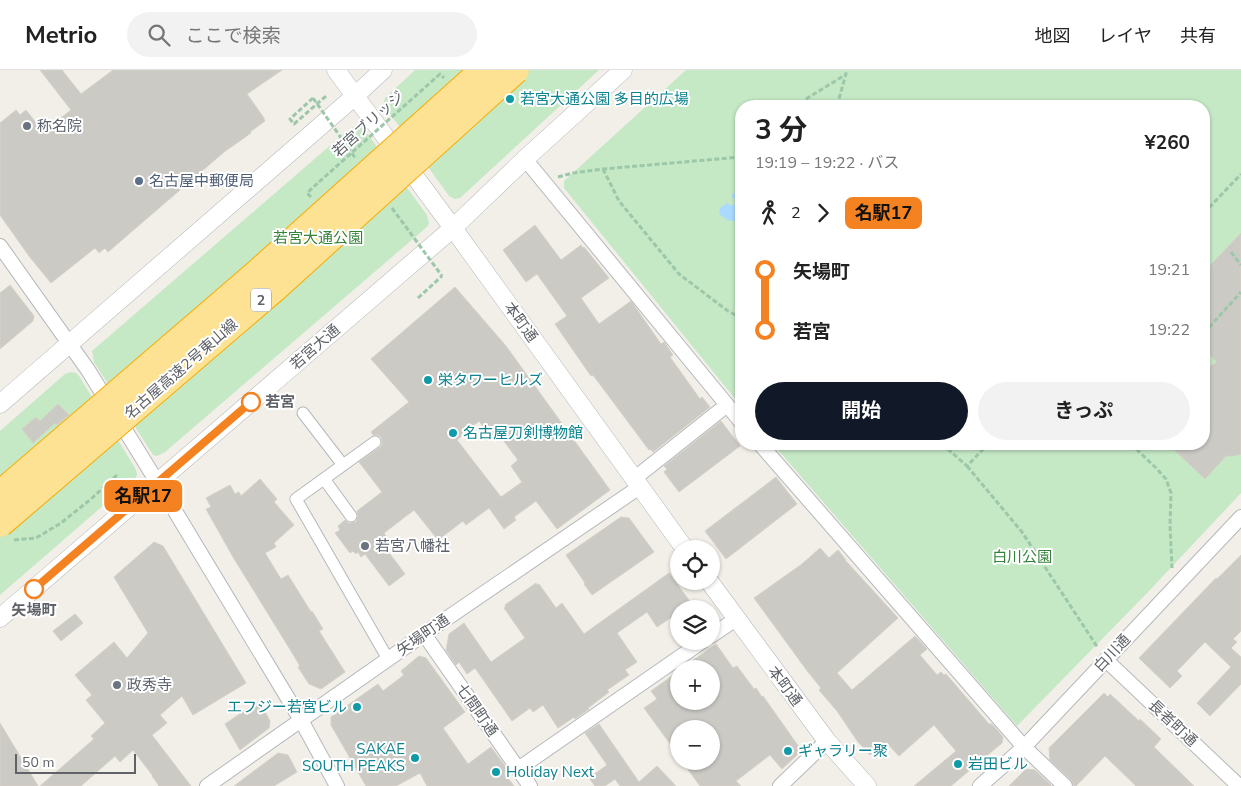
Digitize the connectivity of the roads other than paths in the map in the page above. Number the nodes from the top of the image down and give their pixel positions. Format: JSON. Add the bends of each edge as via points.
{"nodes":[{"id":1,"x":336,"y":70,"type":"edge"},
{"id":2,"x":383,"y":70,"type":"edge"},
{"id":3,"x":483,"y":70,"type":"edge"},
{"id":4,"x":516,"y":70,"type":"edge"},
{"id":5,"x":623,"y":70,"type":"edge"},
{"id":6,"x":355,"y":96,"type":"junction"},
{"id":7,"x":525,"y":159,"type":"junction"},
{"id":8,"x":453,"y":228,"type":"junction"},
{"id":9,"x":0,"y":246,"type":"edge"},
{"id":10,"x":69,"y":343,"type":"junction"},
{"id":11,"x":0,"y":404,"type":"edge"},
{"id":12,"x":727,"y":405,"type":"junction"},
{"id":13,"x":303,"y":413,"type":"dead end"},
{"id":14,"x":735,"y":415,"type":"edge"},
{"id":15,"x":375,"y":442,"type":"dead end"},
{"id":16,"x":765,"y":450,"type":"edge"},
{"id":17,"x":343,"y":465,"type":"junction"},
{"id":18,"x":324,"y":479,"type":"junction"},
{"id":19,"x":638,"y":482,"type":"junction"},
{"id":20,"x":157,"y":484,"type":"junction"},
{"id":21,"x":0,"y":494,"type":"edge"},
{"id":22,"x":351,"y":516,"type":"dead end"},
{"id":23,"x":1241,"y":518,"type":"edge"},
{"id":24,"x":3,"y":533,"type":"edge"},
{"id":25,"x":680,"y":540,"type":"edge"},
{"id":26,"x":715,"y":590,"type":"edge"},
{"id":27,"x":0,"y":618,"type":"edge"},
{"id":28,"x":736,"y":619,"type":"junction"},
{"id":29,"x":720,"y":630,"type":"edge"},
{"id":30,"x":424,"y":634,"type":"junction"},
{"id":31,"x":690,"y":650,"type":"edge"},
{"id":32,"x":1102,"y":655,"type":"junction"},
{"id":33,"x":388,"y":659,"type":"junction"},
{"id":34,"x":301,"y":720,"type":"junction"},
{"id":35,"x":827,"y":742,"type":"junction"},
{"id":36,"x":1024,"y":747,"type":"junction"},
{"id":37,"x":518,"y":769,"type":"junction"},
{"id":38,"x":207,"y":786,"type":"edge"},
{"id":39,"x":337,"y":786,"type":"edge"},
{"id":40,"x":530,"y":786,"type":"edge"},
{"id":41,"x":780,"y":786,"type":"edge"},
{"id":42,"x":867,"y":786,"type":"edge"},
{"id":43,"x":980,"y":786,"type":"edge"},
{"id":44,"x":1065,"y":786,"type":"edge"},
{"id":45,"x":1239,"y":786,"type":"edge"}],
"edges":[{"from":1,"to":6,"type":"street","name":"本町通"},
{"from":2,"to":6,"type":"street"},
{"from":3,"to":21,"type":"highway","name":"名古屋高速2号東山線","number":"2","bridge":true,"via":[[258,272]]},
{"from":4,"to":24,"type":"highway","name":"名古屋高速2号東山線","number":"2","bridge":true},
{"from":5,"to":7,"type":"street","name":"若宮大通"},
{"from":6,"to":8,"type":"street","name":"本町通"},
{"from":6,"to":10,"type":"street"},
{"from":7,"to":8,"type":"street","name":"若宮大通"},
{"from":7,"to":12,"type":"street"},
{"from":8,"to":19,"type":"street","name":"本町通"},
{"from":8,"to":20,"type":"street","name":"若宮大通"},
{"from":9,"to":10,"type":"street"},
{"from":10,"to":11,"type":"street"},
{"from":10,"to":20,"type":"street"},
{"from":12,"to":14,"type":"street"},
{"from":12,"to":19,"type":"street","name":"矢場町通"},
{"from":13,"to":17,"type":"street"},
{"from":15,"to":17,"type":"street"},
{"from":16,"to":36,"type":"street"},
{"from":17,"to":18,"type":"street"},
{"from":18,"to":22,"type":"street"},
{"from":18,"to":33,"type":"street","via":[[296,499]]},
{"from":19,"to":25,"type":"street","name":"本町通"},
{"from":19,"to":30,"type":"street","name":"矢場町通"},
{"from":20,"to":27,"type":"street","name":"若宮大通"},
{"from":20,"to":34,"type":"street"},
{"from":23,"to":32,"type":"street","name":"白川通"},
{"from":26,"to":28,"type":"street","name":"本町通"},
{"from":28,"to":29,"type":"street"},
{"from":28,"to":35,"type":"street","name":"本町通"},
{"from":30,"to":33,"type":"street","name":"矢場町通"},
{"from":30,"to":37,"type":"street","name":"七間町通"},
{"from":31,"to":37,"type":"street"},
{"from":32,"to":36,"type":"street","name":"白川通"},
{"from":32,"to":45,"type":"street","name":"長者町通"},
{"from":33,"to":34,"type":"street","name":"矢場町通"},
{"from":34,"to":38,"type":"street","name":"矢場町通"},
{"from":34,"to":39,"type":"street"},
{"from":35,"to":41,"type":"street"},
{"from":35,"to":42,"type":"street","name":"本町通"},
{"from":36,"to":43,"type":"street","name":"白川通"},
{"from":36,"to":44,"type":"street"},
{"from":37,"to":40,"type":"street","name":"七間町通"}]}
